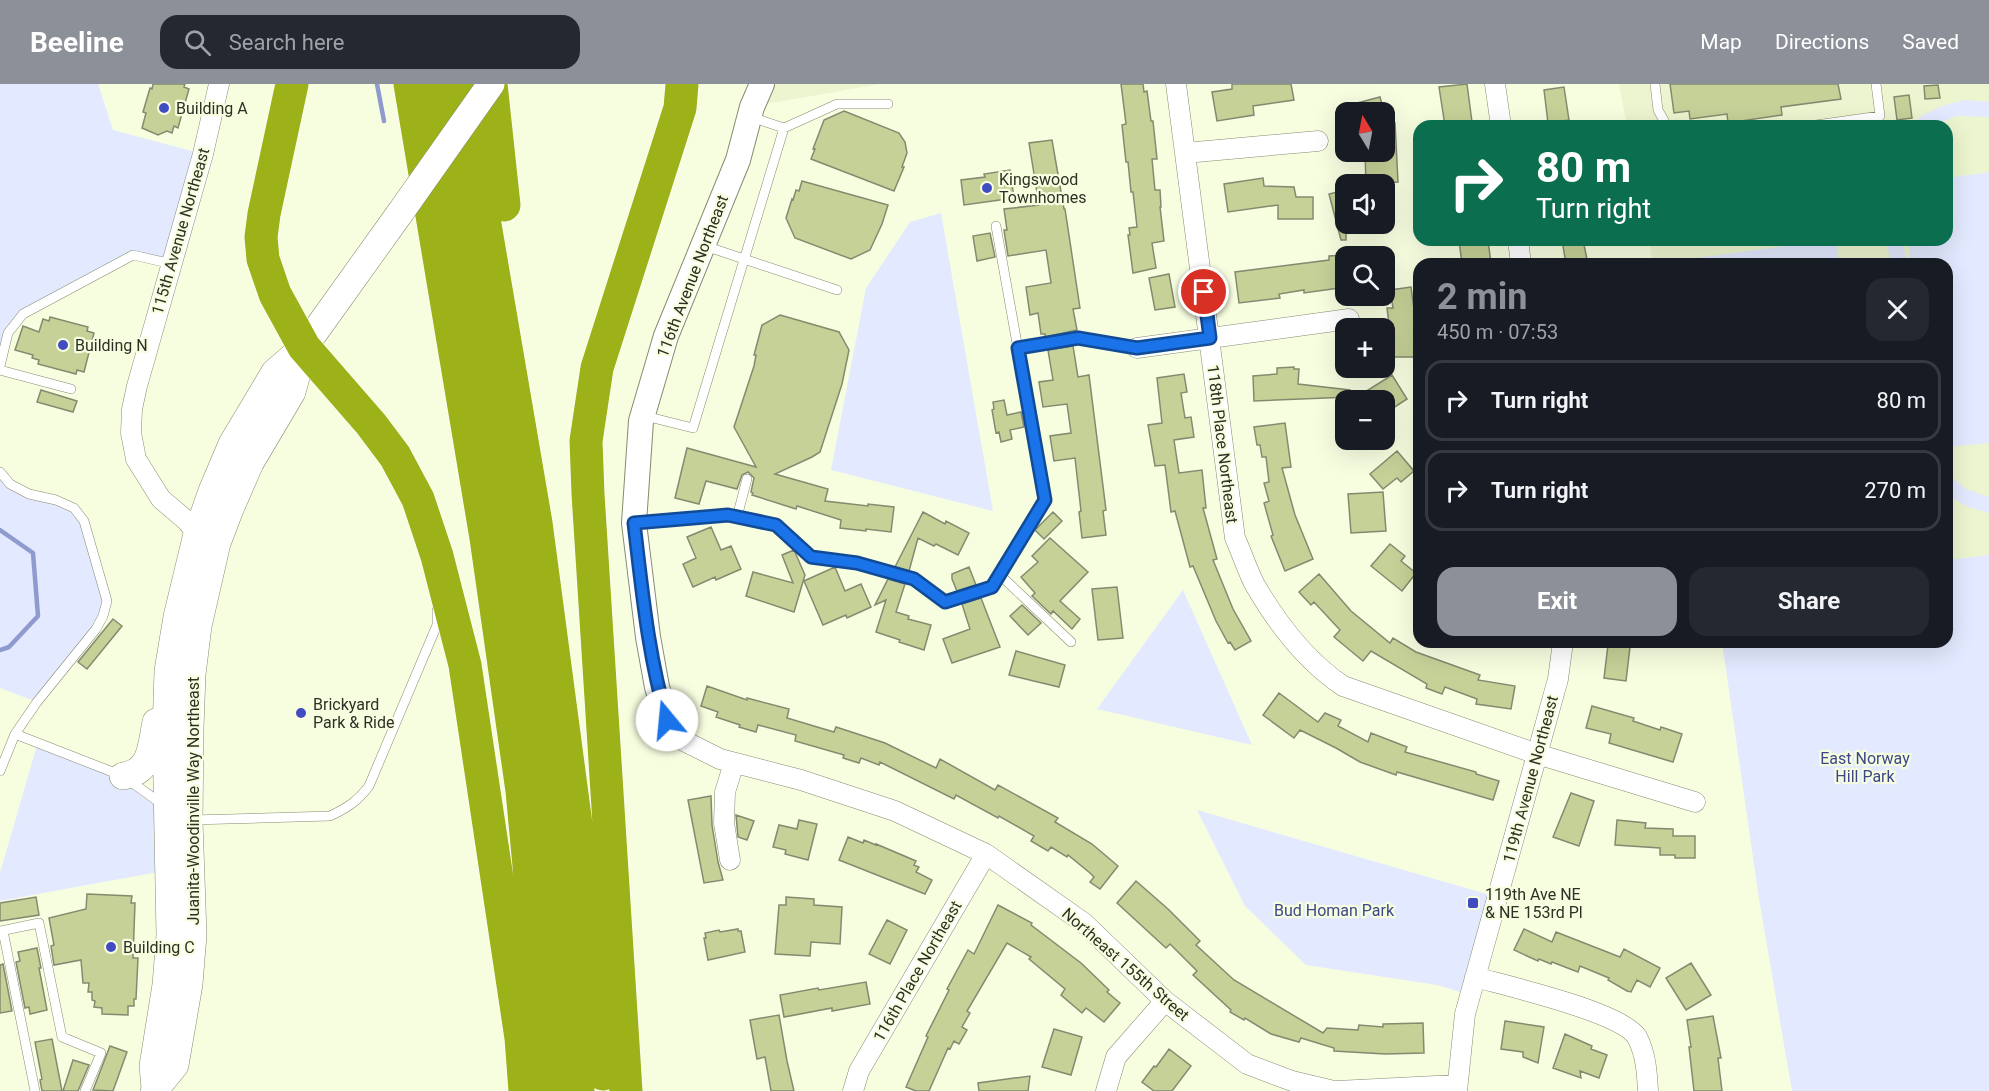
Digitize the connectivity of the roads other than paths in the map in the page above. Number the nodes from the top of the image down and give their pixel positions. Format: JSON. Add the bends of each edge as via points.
{"nodes":[{"id":1,"x":219,"y":84,"type":"edge"},
{"id":2,"x":292,"y":84,"type":"edge"},
{"id":3,"x":410,"y":84,"type":"edge"},
{"id":4,"x":434,"y":84,"type":"edge"},
{"id":5,"x":461,"y":84,"type":"edge"},
{"id":6,"x":483,"y":84,"type":"edge"},
{"id":7,"x":491,"y":84,"type":"edge"},
{"id":8,"x":682,"y":84,"type":"edge"},
{"id":9,"x":762,"y":84,"type":"edge"},
{"id":10,"x":1176,"y":84,"type":"edge"},
{"id":11,"x":1495,"y":84,"type":"edge"},
{"id":12,"x":1655,"y":84,"type":"edge"},
{"id":13,"x":1876,"y":84,"type":"edge"},
{"id":14,"x":888,"y":104,"type":"dead end"},
{"id":15,"x":749,"y":117,"type":"junction"},
{"id":16,"x":1500,"y":120,"type":"edge"},
{"id":17,"x":1664,"y":120,"type":"edge"},
{"id":18,"x":1852,"y":120,"type":"edge"},
{"id":19,"x":784,"y":128,"type":"junction"},
{"id":20,"x":1318,"y":141,"type":"dead end"},
{"id":21,"x":1185,"y":153,"type":"junction"},
{"id":22,"x":504,"y":205,"type":"junction"},
{"id":23,"x":996,"y":226,"type":"dead end"},
{"id":24,"x":703,"y":245,"type":"junction"},
{"id":25,"x":744,"y":258,"type":"junction"},
{"id":26,"x":172,"y":264,"type":"junction"},
{"id":27,"x":837,"y":290,"type":"dead end"},
{"id":28,"x":1335,"y":321,"type":"edge"},
{"id":29,"x":1210,"y":338,"type":"junction"},
{"id":30,"x":304,"y":346,"type":"junction"},
{"id":31,"x":1018,"y":348,"type":"junction"},
{"id":32,"x":1137,"y":348,"type":"joint"},
{"id":33,"x":0,"y":368,"type":"edge"},
{"id":34,"x":71,"y":389,"type":"dead end"},
{"id":35,"x":643,"y":415,"type":"junction"},
{"id":36,"x":0,"y":472,"type":"edge"},
{"id":37,"x":747,"y":478,"type":"dead end"},
{"id":38,"x":737,"y":517,"type":"junction"},
{"id":39,"x":634,"y":523,"type":"junction"},
{"id":40,"x":197,"y":534,"type":"junction"},
{"id":41,"x":437,"y":556,"type":"junction"},
{"id":42,"x":1000,"y":575,"type":"junction"},
{"id":43,"x":1071,"y":642,"type":"dead end"},
{"id":44,"x":1562,"y":648,"type":"edge"},
{"id":45,"x":168,"y":671,"type":"junction"},
{"id":46,"x":667,"y":720,"type":"joint"},
{"id":47,"x":15,"y":734,"type":"junction"},
{"id":48,"x":1537,"y":754,"type":"junction"},
{"id":49,"x":735,"y":762,"type":"junction"},
{"id":50,"x":0,"y":771,"type":"edge"},
{"id":51,"x":123,"y":776,"type":"junction"},
{"id":52,"x":1695,"y":802,"type":"dead end"},
{"id":53,"x":178,"y":814,"type":"junction"},
{"id":54,"x":986,"y":854,"type":"junction"},
{"id":55,"x":730,"y":860,"type":"dead end"},
{"id":56,"x":1,"y":931,"type":"edge"},
{"id":57,"x":1475,"y":977,"type":"junction"},
{"id":58,"x":1165,"y":1001,"type":"junction"},
{"id":59,"x":623,"y":1054,"type":"junction"},
{"id":60,"x":1292,"y":1086,"type":"edge"},
{"id":61,"x":1456,"y":1088,"type":"edge"},
{"id":62,"x":154,"y":1089,"type":"edge"},
{"id":63,"x":35,"y":1091,"type":"edge"},
{"id":64,"x":85,"y":1091,"type":"edge"},
{"id":65,"x":525,"y":1091,"type":"edge"},
{"id":66,"x":550,"y":1091,"type":"edge"},
{"id":67,"x":578,"y":1091,"type":"edge"},
{"id":68,"x":604,"y":1091,"type":"edge"},
{"id":69,"x":626,"y":1091,"type":"edge"},
{"id":70,"x":853,"y":1091,"type":"edge"},
{"id":71,"x":1106,"y":1091,"type":"edge"},
{"id":72,"x":1336,"y":1091,"type":"edge"},
{"id":73,"x":1648,"y":1091,"type":"edge"}],
"edges":[{"from":1,"to":26,"type":"street","name":"115th Avenue Northeast"},
{"from":2,"to":30,"type":"highway","via":[[261,237],[263,259],[275,294]]},
{"from":3,"to":66,"type":"highway","via":[[486,538],[522,791]]},
{"from":4,"to":67,"type":"highway","via":[[531,662]]},
{"from":5,"to":68,"type":"highway","via":[[538,535],[587,907]]},
{"from":6,"to":22,"type":"highway"},
{"from":7,"to":22,"type":"highway"},
{"from":7,"to":30,"type":"main road","name":"Juanita-Woodinville Way Northeast","bridge":true},
{"from":8,"to":59,"type":"highway","via":[[680,108],[597,368],[586,441]]},
{"from":9,"to":15,"type":"street","name":"116th Avenue Northeast"},
{"from":10,"to":21,"type":"street","name":"118th Place Northeast"},
{"from":11,"to":16,"type":"street"},
{"from":12,"to":17,"type":"lane","via":[[1658,110]]},
{"from":13,"to":18,"type":"lane","via":[[1880,116]]},
{"from":14,"to":19,"type":"lane","via":[[837,104]]},
{"from":15,"to":19,"type":"lane"},
{"from":15,"to":24,"type":"street","name":"116th Avenue Northeast","via":[[738,160]]},
{"from":19,"to":25,"type":"lane"},
{"from":20,"to":21,"type":"street"},
{"from":21,"to":29,"type":"street","name":"118th Place Northeast"},
{"from":22,"to":59,"type":"highway","via":[[547,452]]},
{"from":23,"to":31,"type":"lane"},
{"from":24,"to":25,"type":"lane"},
{"from":24,"to":35,"type":"street","name":"116th Avenue Northeast","via":[[666,336]]},
{"from":25,"to":27,"type":"lane"},
{"from":25,"to":35,"type":"lane","via":[[693,428]]},
{"from":26,"to":33,"type":"lane","via":[[133,255],[23,314],[8,333]]},
{"from":26,"to":40,"type":"street","name":"115th Avenue Northeast","via":[[137,386],[131,433],[136,459],[161,500]]},
{"from":28,"to":29,"type":"street"},
{"from":29,"to":32,"type":"street"},
{"from":29,"to":48,"type":"street","name":"118th Place Northeast","via":[[1235,538],[1255,584],[1296,645],[1343,686]]},
{"from":30,"to":40,"type":"main road","name":"Juanita-Woodinville Way Northeast","via":[[275,372],[232,444]]},
{"from":30,"to":41,"type":"highway","via":[[395,456],[418,499]]},
{"from":30,"to":53,"type":"main road","name":"Juanita-Woodinville Way Northeast","via":[[292,392],[250,462],[215,554],[198,626]]},
{"from":31,"to":32,"type":"lane","via":[[1078,338]]},
{"from":31,"to":42,"type":"lane","via":[[1045,500]]},
{"from":33,"to":34,"type":"lane"},
{"from":35,"to":39,"type":"street","name":"116th Avenue Northeast"},
{"from":36,"to":47,"type":"lane","via":[[10,484],[29,494],[74,508],[84,521],[107,601],[96,629]]},
{"from":37,"to":38,"type":"lane"},
{"from":38,"to":39,"type":"lane"},
{"from":38,"to":42,"type":"lane","via":[[776,525],[811,557],[857,563],[914,579],[945,602],[992,587]]},
{"from":39,"to":46,"type":"street","name":"116th Avenue Northeast","via":[[650,648]]},
{"from":40,"to":45,"type":"main road","name":"Juanita-Woodinville Way Northeast"},
{"from":41,"to":53,"type":"lane","via":[[437,625],[369,786],[360,798],[330,816]]},
{"from":41,"to":65,"type":"highway","via":[[465,665],[521,1038]]},
{"from":42,"to":43,"type":"lane"},
{"from":44,"to":48,"type":"street","name":"119th Avenue Northeast","via":[[1558,679]]},
{"from":45,"to":51,"type":"main road","name":"Juanita-Woodinville Way Northeast","via":[[150,752],[143,768]]},
{"from":45,"to":53,"type":"main road","via":[[178,713]]},
{"from":46,"to":49,"type":"street","name":"Northeast 155th Street","via":[[684,741]]},
{"from":47,"to":50,"type":"lane"},
{"from":47,"to":51,"type":"lane"},
{"from":48,"to":52,"type":"street"},
{"from":48,"to":57,"type":"street","name":"119th Avenue Northeast"},
{"from":49,"to":54,"type":"street","name":"Northeast 155th Street","via":[[895,811]]},
{"from":49,"to":55,"type":"street","via":[[725,792],[724,822]]},
{"from":51,"to":53,"type":"lane"},
{"from":53,"to":62,"type":"main road","name":"Juanita-Woodinville Way Northeast","via":[[178,883],[170,912],[171,935],[153,1066]]},
{"from":53,"to":62,"type":"main road","name":"Juanita-Woodinville Way Northeast","via":[[193,935],[189,984],[175,1065]]},
{"from":54,"to":58,"type":"street","name":"Northeast 155th Street","via":[[1084,923]]},
{"from":54,"to":70,"type":"street","name":"116th Place Northeast","via":[[859,1071]]},
{"from":56,"to":63,"type":"lane"},
{"from":56,"to":64,"type":"lane","via":[[39,923],[62,1037],[101,1053]]},
{"from":57,"to":61,"type":"street","name":"119th Avenue Northeast","via":[[1465,1014]]},
{"from":57,"to":73,"type":"street","via":[[1556,999],[1620,1023],[1636,1036],[1646,1062]]},
{"from":58,"to":60,"type":"street","name":"Northeast 155th Street","via":[[1247,1064]]},
{"from":58,"to":71,"type":"street","via":[[1116,1057]]},
{"from":59,"to":69,"type":"highway"},
{"from":60,"to":72,"type":"street","name":"Northeast 155th Street"},
{"from":61,"to":72,"type":"street","name":"Northeast 155th Street"}]}
